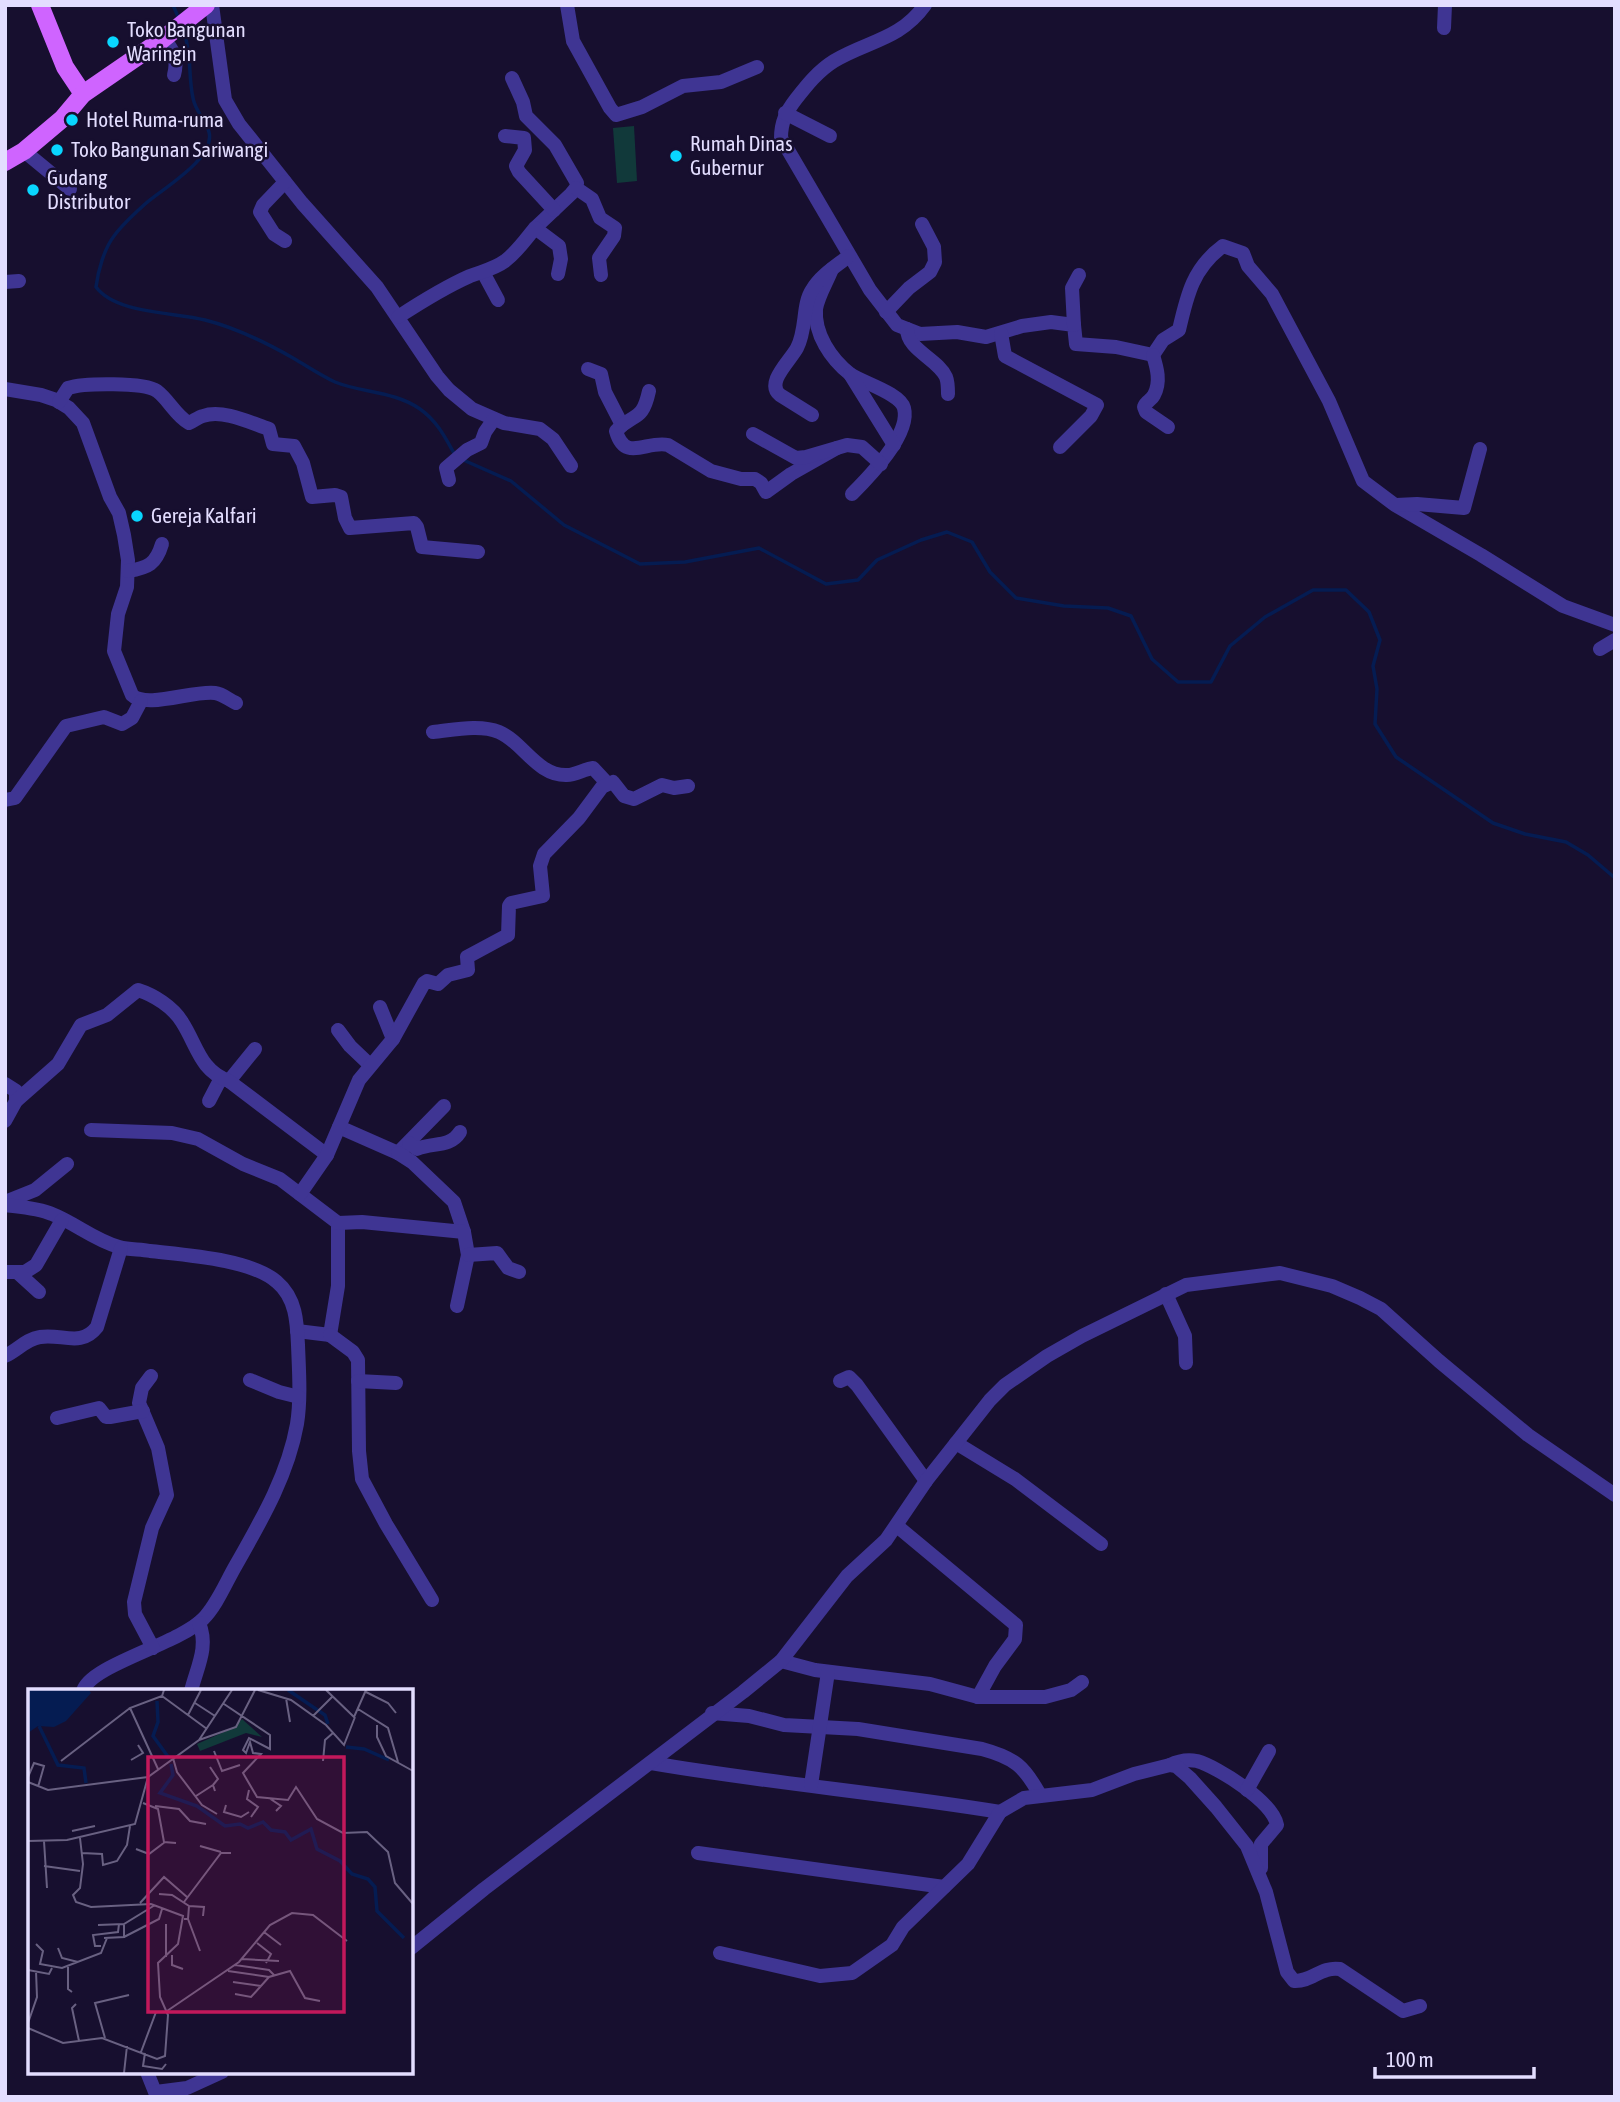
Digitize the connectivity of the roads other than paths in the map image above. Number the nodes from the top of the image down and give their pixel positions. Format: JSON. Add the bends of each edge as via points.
{"nodes":[{"id":1,"x":40,"y":5,"type":"edge"},
{"id":2,"x":567,"y":5,"type":"edge"},
{"id":3,"x":925,"y":5,"type":"edge"},
{"id":4,"x":1445,"y":5,"type":"edge"},
{"id":5,"x":206,"y":7,"type":"edge"},
{"id":6,"x":1444,"y":28,"type":"dead end"},
{"id":7,"x":167,"y":36,"type":"junction"},
{"id":8,"x":757,"y":67,"type":"dead end"},
{"id":9,"x":174,"y":75,"type":"dead end"},
{"id":10,"x":512,"y":78,"type":"dead end"},
{"id":11,"x":83,"y":94,"type":"junction"},
{"id":12,"x":785,"y":113,"type":"junction"},
{"id":13,"x":505,"y":136,"type":"dead end"},
{"id":14,"x":830,"y":136,"type":"dead end"},
{"id":15,"x":24,"y":151,"type":"junction"},
{"id":16,"x":5,"y":162,"type":"edge"},
{"id":17,"x":285,"y":182,"type":"junction"},
{"id":18,"x":576,"y":188,"type":"junction"},
{"id":19,"x":70,"y":189,"type":"dead end"},
{"id":20,"x":554,"y":210,"type":"junction"},
{"id":21,"x":922,"y":224,"type":"dead end"},
{"id":22,"x":535,"y":228,"type":"junction"},
{"id":23,"x":285,"y":241,"type":"dead end"},
{"id":24,"x":849,"y":256,"type":"junction"},
{"id":25,"x":832,"y":269,"type":"junction"},
{"id":26,"x":484,"y":274,"type":"junction"},
{"id":27,"x":558,"y":274,"type":"dead end"},
{"id":28,"x":601,"y":275,"type":"dead end"},
{"id":29,"x":1079,"y":275,"type":"dead end"},
{"id":30,"x":498,"y":300,"type":"dead end"},
{"id":31,"x":886,"y":312,"type":"junction"},
{"id":32,"x":398,"y":317,"type":"junction"},
{"id":33,"x":1074,"y":326,"type":"junction"},
{"id":34,"x":906,"y":329,"type":"junction"},
{"id":35,"x":1001,"y":333,"type":"junction"},
{"id":36,"x":1153,"y":355,"type":"junction"},
{"id":37,"x":588,"y":369,"type":"dead end"},
{"id":38,"x":850,"y":374,"type":"junction"},
{"id":39,"x":5,"y":389,"type":"edge"},
{"id":40,"x":649,"y":391,"type":"dead end"},
{"id":41,"x":948,"y":394,"type":"dead end"},
{"id":42,"x":59,"y":402,"type":"junction"},
{"id":43,"x":812,"y":415,"type":"dead end"},
{"id":44,"x":494,"y":419,"type":"junction"},
{"id":45,"x":622,"y":425,"type":"junction"},
{"id":46,"x":1168,"y":426,"type":"dead end"},
{"id":47,"x":753,"y":433,"type":"dead end"},
{"id":48,"x":894,"y":445,"type":"junction"},
{"id":49,"x":1060,"y":447,"type":"dead end"},
{"id":50,"x":836,"y":448,"type":"junction"},
{"id":51,"x":1480,"y":449,"type":"dead end"},
{"id":52,"x":881,"y":464,"type":"junction"},
{"id":53,"x":571,"y":466,"type":"dead end"},
{"id":54,"x":449,"y":480,"type":"dead end"},
{"id":55,"x":852,"y":494,"type":"dead end"},
{"id":56,"x":1395,"y":505,"type":"junction"},
{"id":57,"x":162,"y":544,"type":"dead end"},
{"id":58,"x":478,"y":552,"type":"dead end"},
{"id":59,"x":128,"y":570,"type":"junction"},
{"id":60,"x":1615,"y":625,"type":"edge"},
{"id":61,"x":1615,"y":640,"type":"edge"},
{"id":62,"x":1600,"y":649,"type":"dead end"},
{"id":63,"x":141,"y":701,"type":"junction"},
{"id":64,"x":236,"y":703,"type":"dead end"},
{"id":65,"x":433,"y":732,"type":"dead end"},
{"id":66,"x":607,"y":783,"type":"junction"},
{"id":67,"x":688,"y":786,"type":"dead end"},
{"id":68,"x":5,"y":800,"type":"edge"},
{"id":69,"x":380,"y":1007,"type":"dead end"},
{"id":70,"x":338,"y":1030,"type":"dead end"},
{"id":71,"x":393,"y":1039,"type":"junction"},
{"id":72,"x":255,"y":1049,"type":"dead end"},
{"id":73,"x":370,"y":1065,"type":"junction"},
{"id":74,"x":225,"y":1079,"type":"junction"},
{"id":75,"x":5,"y":1084,"type":"edge"},
{"id":76,"x":16,"y":1101,"type":"junction"},
{"id":77,"x":209,"y":1101,"type":"dead end"},
{"id":78,"x":444,"y":1106,"type":"dead end"},
{"id":79,"x":5,"y":1121,"type":"edge"},
{"id":80,"x":339,"y":1127,"type":"junction"},
{"id":81,"x":91,"y":1130,"type":"dead end"},
{"id":82,"x":460,"y":1132,"type":"dead end"},
{"id":83,"x":403,"y":1148,"type":"junction"},
{"id":84,"x":327,"y":1154,"type":"junction"},
{"id":85,"x":67,"y":1164,"type":"dead end"},
{"id":86,"x":300,"y":1194,"type":"junction"},
{"id":87,"x":5,"y":1204,"type":"edge"},
{"id":88,"x":62,"y":1220,"type":"junction"},
{"id":89,"x":338,"y":1223,"type":"junction"},
{"id":90,"x":464,"y":1231,"type":"junction"},
{"id":91,"x":121,"y":1248,"type":"junction"},
{"id":92,"x":468,"y":1255,"type":"junction"},
{"id":93,"x":11,"y":1272,"type":"edge"},
{"id":94,"x":519,"y":1272,"type":"dead end"},
{"id":95,"x":39,"y":1292,"type":"dead end"},
{"id":96,"x":1166,"y":1294,"type":"junction"},
{"id":97,"x":457,"y":1306,"type":"dead end"},
{"id":98,"x":297,"y":1331,"type":"junction"},
{"id":99,"x":330,"y":1335,"type":"junction"},
{"id":100,"x":5,"y":1356,"type":"edge"},
{"id":101,"x":1186,"y":1363,"type":"dead end"},
{"id":102,"x":151,"y":1376,"type":"dead end"},
{"id":103,"x":250,"y":1381,"type":"dead end"},
{"id":104,"x":358,"y":1381,"type":"junction"},
{"id":105,"x":840,"y":1381,"type":"dead end"},
{"id":106,"x":396,"y":1383,"type":"dead end"},
{"id":107,"x":299,"y":1397,"type":"junction"},
{"id":108,"x":143,"y":1411,"type":"junction"},
{"id":109,"x":57,"y":1418,"type":"dead end"},
{"id":110,"x":956,"y":1443,"type":"junction"},
{"id":111,"x":926,"y":1481,"type":"junction"},
{"id":112,"x":1615,"y":1495,"type":"edge"},
{"id":113,"x":897,"y":1527,"type":"junction"},
{"id":114,"x":1101,"y":1544,"type":"dead end"},
{"id":115,"x":432,"y":1601,"type":"dead end"},
{"id":116,"x":199,"y":1623,"type":"junction"},
{"id":117,"x":153,"y":1648,"type":"junction"},
{"id":118,"x":780,"y":1661,"type":"junction"},
{"id":119,"x":828,"y":1672,"type":"junction"},
{"id":120,"x":1082,"y":1682,"type":"dead end"},
{"id":121,"x":83,"y":1689,"type":"edge"},
{"id":122,"x":192,"y":1689,"type":"edge"},
{"id":123,"x":978,"y":1697,"type":"junction"},
{"id":124,"x":712,"y":1713,"type":"junction"},
{"id":125,"x":821,"y":1727,"type":"junction"},
{"id":126,"x":1269,"y":1751,"type":"dead end"},
{"id":127,"x":651,"y":1763,"type":"junction"},
{"id":128,"x":1170,"y":1765,"type":"junction"},
{"id":129,"x":811,"y":1785,"type":"junction"},
{"id":130,"x":1247,"y":1790,"type":"junction"},
{"id":131,"x":1040,"y":1795,"type":"junction"},
{"id":132,"x":1000,"y":1812,"type":"junction"},
{"id":133,"x":698,"y":1853,"type":"dead end"},
{"id":134,"x":1260,"y":1877,"type":"junction"},
{"id":135,"x":944,"y":1887,"type":"junction"},
{"id":136,"x":413,"y":1946,"type":"edge"},
{"id":137,"x":720,"y":1953,"type":"dead end"},
{"id":138,"x":1420,"y":2006,"type":"dead end"},
{"id":139,"x":148,"y":2074,"type":"edge"},
{"id":140,"x":218,"y":2074,"type":"edge"},
{"id":141,"x":156,"y":2094,"type":"edge"}],
"edges":[{"from":1,"to":11,"type":"main road","via":[[65,67]]},
{"from":2,"to":8,"type":"street","via":[[573,41],[616,115],[683,86],[721,82]]},
{"from":3,"to":12,"type":"street","via":[[905,28],[818,73]]},
{"from":4,"to":6,"type":"street"},
{"from":5,"to":7,"type":"main road"},
{"from":5,"to":17,"type":"street","via":[[228,109]]},
{"from":7,"to":9,"type":"street","via":[[176,60]]},
{"from":7,"to":11,"type":"main road"},
{"from":10,"to":18,"type":"street","via":[[526,116],[555,145]]},
{"from":11,"to":15,"type":"main road"},
{"from":12,"to":14,"type":"street"},
{"from":12,"to":24,"type":"street","via":[[781,138]]},
{"from":13,"to":20,"type":"street","via":[[524,138],[525,150],[516,166]]},
{"from":15,"to":16,"type":"main road"},
{"from":15,"to":19,"type":"street"},
{"from":17,"to":23,"type":"street","via":[[260,212],[274,234]]},
{"from":17,"to":32,"type":"street"},
{"from":18,"to":20,"type":"street"},
{"from":18,"to":28,"type":"street","via":[[592,199],[600,218],[615,228],[599,258]]},
{"from":20,"to":22,"type":"street"},
{"from":21,"to":31,"type":"street","via":[[934,247],[935,262]]},
{"from":22,"to":26,"type":"street","via":[[514,253]]},
{"from":22,"to":27,"type":"street","via":[[559,246]]},
{"from":24,"to":25,"type":"street"},
{"from":24,"to":31,"type":"street"},
{"from":25,"to":38,"type":"street","via":[[817,304],[817,324],[821,340]]},
{"from":25,"to":43,"type":"street","via":[[810,293],[802,336],[774,385],[780,395]]},
{"from":26,"to":30,"type":"street"},
{"from":26,"to":32,"type":"street","via":[[473,275]]},
{"from":29,"to":33,"type":"street","via":[[1072,288]]},
{"from":31,"to":34,"type":"street"},
{"from":32,"to":44,"type":"street","via":[[449,390],[467,406]]},
{"from":33,"to":35,"type":"street","via":[[1051,322]]},
{"from":33,"to":36,"type":"street","via":[[1076,344]]},
{"from":34,"to":35,"type":"street","via":[[929,335],[957,332],[986,337]]},
{"from":34,"to":41,"type":"street","via":[[908,339],[946,377]]},
{"from":35,"to":49,"type":"street","via":[[1005,356],[1097,405]]},
{"from":36,"to":46,"type":"street","via":[[1157,386],[1144,407]]},
{"from":36,"to":56,"type":"street","via":[[1163,340],[1179,330],[1193,279],[1206,258],[1223,246],[1243,253],[1272,294],[1329,401],[1363,481]]},
{"from":37,"to":45,"type":"street","via":[[601,374]]},
{"from":38,"to":48,"type":"street"},
{"from":38,"to":48,"type":"street","via":[[903,404],[904,416]]},
{"from":39,"to":42,"type":"street"},
{"from":40,"to":45,"type":"street","via":[[643,412]]},
{"from":42,"to":58,"type":"street","via":[[68,388],[82,384],[148,387],[188,423],[212,414],[270,429],[273,444],[294,446],[312,497],[341,496],[350,528],[414,523],[422,547]]},
{"from":42,"to":59,"type":"street","via":[[83,423],[119,513]]},
{"from":44,"to":53,"type":"street","via":[[540,429],[553,439]]},
{"from":44,"to":54,"type":"street","via":[[481,443],[446,468]]},
{"from":45,"to":50,"type":"street","via":[[616,434],[626,447],[662,443],[711,471],[755,479],[766,492]]},
{"from":47,"to":50,"type":"street","via":[[796,458]]},
{"from":48,"to":52,"type":"street"},
{"from":50,"to":52,"type":"street","via":[[847,444],[862,447]]},
{"from":51,"to":56,"type":"street","via":[[1464,508]]},
{"from":52,"to":55,"type":"street"},
{"from":56,"to":60,"type":"street","via":[[1563,606]]},
{"from":57,"to":59,"type":"street","via":[[150,566]]},
{"from":59,"to":63,"type":"street","via":[[114,651],[132,695]]},
{"from":61,"to":62,"type":"street"},
{"from":63,"to":64,"type":"street","via":[[215,693]]},
{"from":63,"to":68,"type":"street","via":[[132,718],[122,724],[104,717],[66,726],[15,798]]},
{"from":65,"to":66,"type":"street","via":[[497,731],[549,771],[569,776],[593,768]]},
{"from":66,"to":67,"type":"street","via":[[613,782],[624,796],[634,799],[662,785]]},
{"from":66,"to":71,"type":"street","via":[[544,854],[540,866],[543,896],[511,903],[508,934],[467,957],[468,970],[448,975],[438,984],[425,982]]},
{"from":69,"to":71,"type":"street"},
{"from":70,"to":73,"type":"street"},
{"from":71,"to":73,"type":"street"},
{"from":72,"to":74,"type":"street"},
{"from":73,"to":80,"type":"street"},
{"from":74,"to":76,"type":"street","via":[[204,1063],[178,1015],[138,990],[107,1015],[81,1025],[58,1064]]},
{"from":74,"to":77,"type":"street"},
{"from":74,"to":84,"type":"street"},
{"from":75,"to":76,"type":"street","via":[[16,1091]]},
{"from":76,"to":79,"type":"street"},
{"from":78,"to":83,"type":"street"},
{"from":80,"to":83,"type":"street"},
{"from":80,"to":84,"type":"street"},
{"from":81,"to":86,"type":"street","via":[[172,1133],[198,1139],[280,1179]]},
{"from":82,"to":83,"type":"street","via":[[446,1144]]},
{"from":83,"to":90,"type":"street","via":[[454,1202]]},
{"from":84,"to":86,"type":"street"},
{"from":85,"to":87,"type":"street","via":[[35,1190]]},
{"from":86,"to":89,"type":"street"},
{"from":87,"to":88,"type":"street"},
{"from":88,"to":91,"type":"street"},
{"from":88,"to":93,"type":"street","via":[[36,1265],[25,1272]]},
{"from":89,"to":90,"type":"street"},
{"from":89,"to":99,"type":"street","via":[[338,1286]]},
{"from":90,"to":92,"type":"street"},
{"from":91,"to":98,"type":"street","via":[[227,1262],[264,1272],[288,1294]]},
{"from":91,"to":100,"type":"street","via":[[97,1327],[90,1336],[40,1337]]},
{"from":92,"to":94,"type":"street","via":[[497,1253],[508,1268]]},
{"from":92,"to":97,"type":"street"},
{"from":93,"to":95,"type":"street"},
{"from":96,"to":101,"type":"street","via":[[1185,1336]]},
{"from":96,"to":110,"type":"street","via":[[1020,1373],[990,1400]]},
{"from":96,"to":112,"type":"street","via":[[1200,1282],[1280,1273],[1360,1297],[1381,1309],[1528,1435]]},
{"from":98,"to":99,"type":"street"},
{"from":98,"to":107,"type":"street"},
{"from":99,"to":104,"type":"street","via":[[358,1360]]},
{"from":102,"to":108,"type":"street","via":[[139,1398]]},
{"from":103,"to":107,"type":"street"},
{"from":104,"to":106,"type":"street"},
{"from":104,"to":115,"type":"street","via":[[362,1479]]},
{"from":105,"to":111,"type":"street","via":[[849,1377],[857,1385]]},
{"from":107,"to":116,"type":"street","via":[[297,1425],[279,1484]]},
{"from":108,"to":109,"type":"street","via":[[106,1417],[99,1408]]},
{"from":108,"to":117,"type":"street","via":[[167,1488],[134,1602],[135,1614]]},
{"from":110,"to":111,"type":"street"},
{"from":110,"to":114,"type":"street","via":[[1015,1479]]},
{"from":111,"to":113,"type":"street"},
{"from":113,"to":118,"type":"street","via":[[847,1576]]},
{"from":113,"to":123,"type":"street","via":[[1016,1625],[1015,1639]]},
{"from":116,"to":117,"type":"street"},
{"from":116,"to":122,"type":"street","via":[[203,1649]]},
{"from":117,"to":121,"type":"street","via":[[94,1675]]},
{"from":118,"to":119,"type":"street"},
{"from":118,"to":124,"type":"street"},
{"from":119,"to":123,"type":"street","via":[[930,1684]]},
{"from":119,"to":125,"type":"street"},
{"from":120,"to":123,"type":"street","via":[[1045,1697]]},
{"from":124,"to":125,"type":"street"},
{"from":124,"to":127,"type":"street"},
{"from":125,"to":129,"type":"street"},
{"from":125,"to":131,"type":"street","via":[[996,1753],[1024,1768]]},
{"from":126,"to":130,"type":"street"},
{"from":127,"to":129,"type":"street"},
{"from":127,"to":136,"type":"street"},
{"from":128,"to":130,"type":"street","via":[[1196,1761]]},
{"from":128,"to":131,"type":"street","via":[[1092,1790]]},
{"from":128,"to":134,"type":"street","via":[[1190,1778],[1239,1834]]},
{"from":129,"to":132,"type":"street"},
{"from":130,"to":134,"type":"street","via":[[1277,1821],[1261,1844]]},
{"from":131,"to":132,"type":"street"},
{"from":132,"to":135,"type":"street","via":[[968,1864]]},
{"from":133,"to":135,"type":"street"},
{"from":134,"to":138,"type":"street","via":[[1287,1972],[1294,1981],[1339,1969],[1403,2011]]},
{"from":135,"to":137,"type":"street","via":[[891,1945],[852,1973],[820,1976]]},
{"from":139,"to":141,"type":"street"},
{"from":140,"to":141,"type":"street","via":[[187,2088]]}]}
